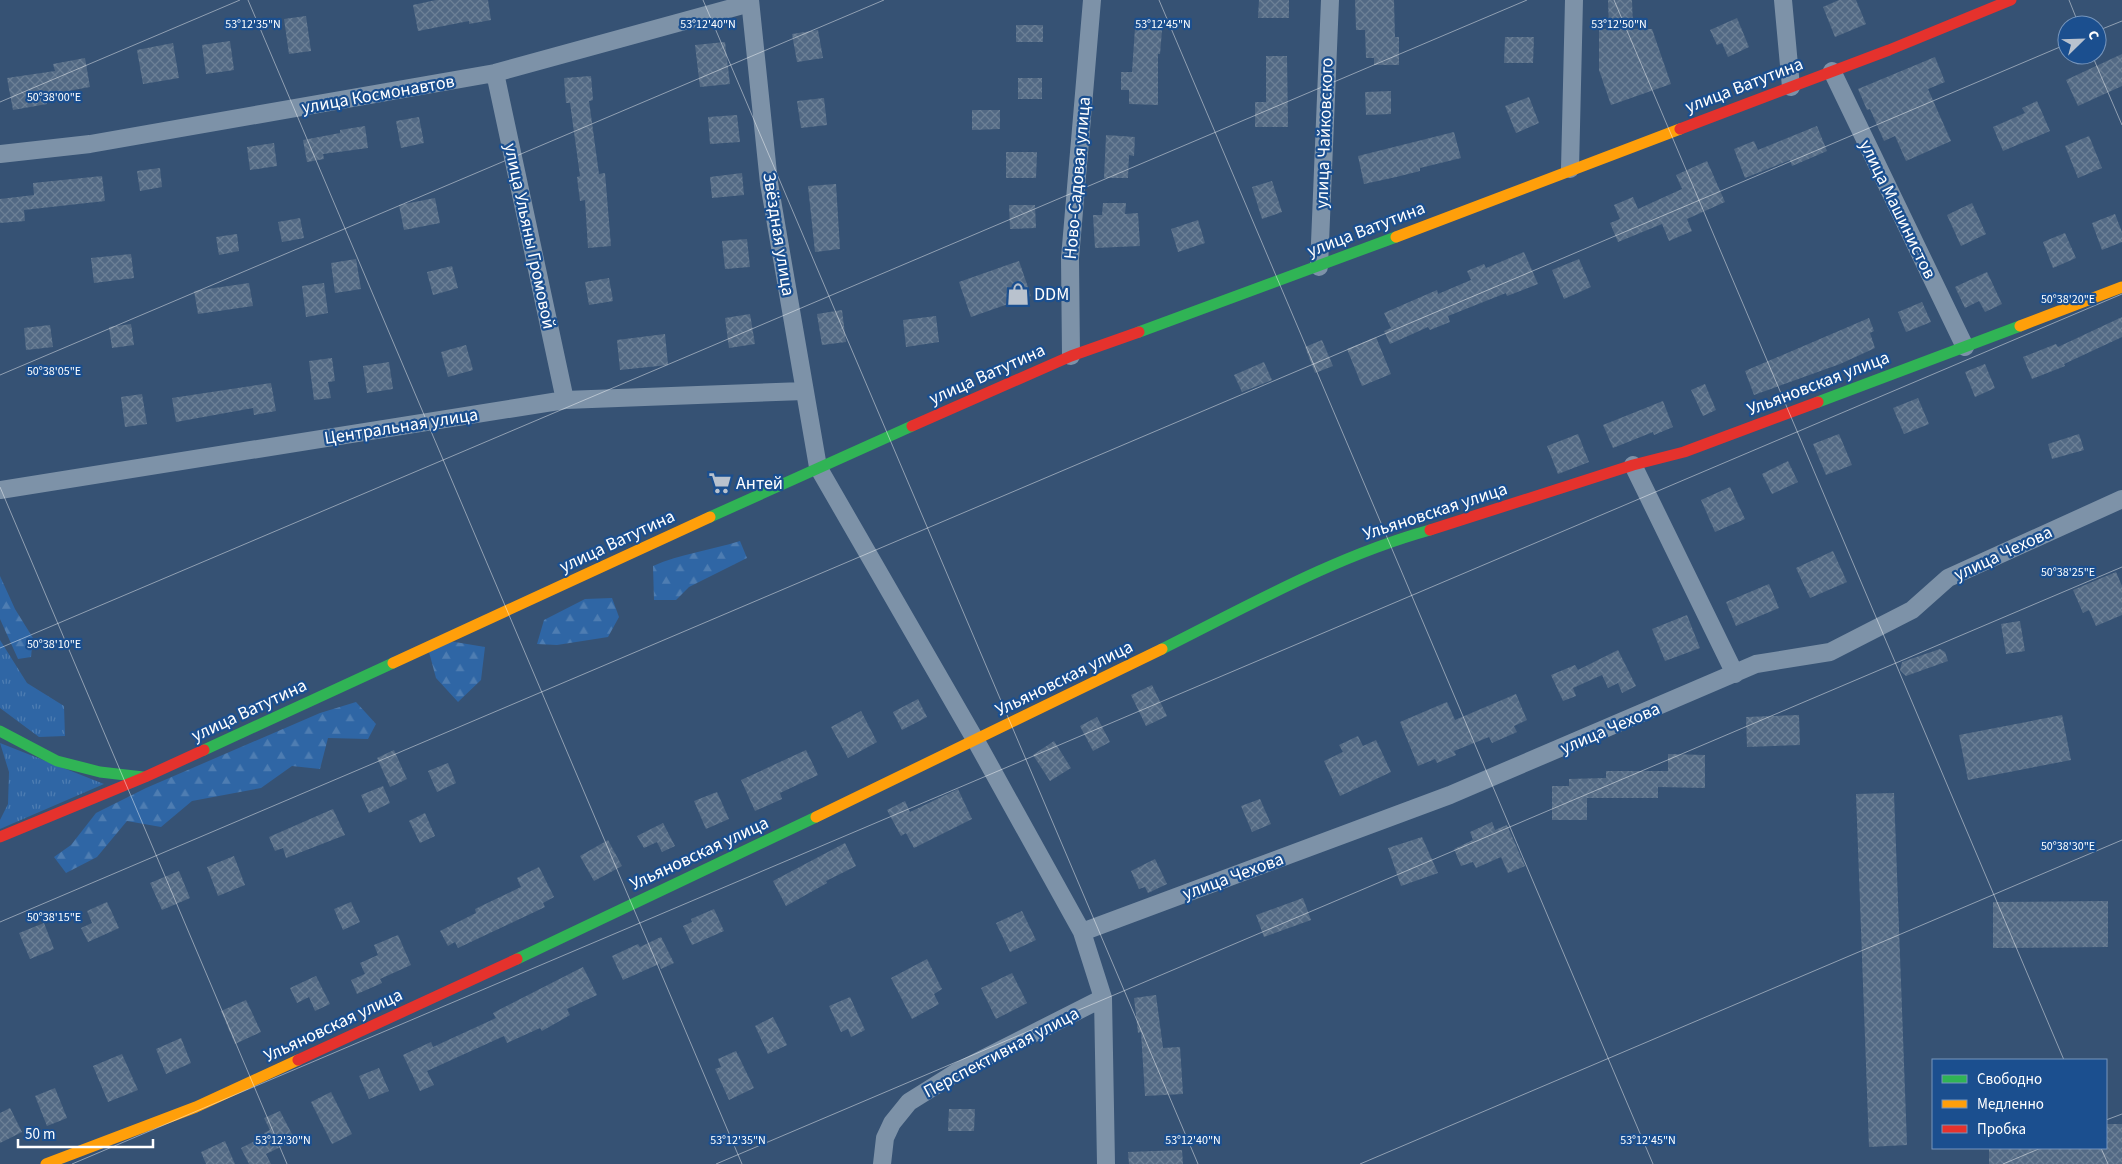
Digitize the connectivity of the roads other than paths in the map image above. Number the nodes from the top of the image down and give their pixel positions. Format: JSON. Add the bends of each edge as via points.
{"nodes":[{"id":1,"x":1092,"y":0,"type":"edge"},
{"id":2,"x":1330,"y":0,"type":"edge"},
{"id":3,"x":1574,"y":0,"type":"edge"},
{"id":4,"x":1784,"y":0,"type":"edge"},
{"id":5,"x":2004,"y":1,"type":"edge"},
{"id":6,"x":750,"y":2,"type":"edge"},
{"id":7,"x":1832,"y":71,"type":"junction"},
{"id":8,"x":495,"y":73,"type":"junction"},
{"id":9,"x":1791,"y":86,"type":"junction"},
{"id":10,"x":0,"y":154,"type":"edge"},
{"id":11,"x":1570,"y":169,"type":"junction"},
{"id":12,"x":1319,"y":266,"type":"junction"},
{"id":13,"x":2122,"y":288,"type":"edge"},
{"id":14,"x":1965,"y":347,"type":"junction"},
{"id":15,"x":1071,"y":356,"type":"junction"},
{"id":16,"x":804,"y":391,"type":"junction"},
{"id":17,"x":565,"y":400,"type":"junction"},
{"id":18,"x":1633,"y":465,"type":"junction"},
{"id":19,"x":818,"y":468,"type":"junction"},
{"id":20,"x":0,"y":490,"type":"edge"},
{"id":21,"x":2122,"y":499,"type":"edge"},
{"id":22,"x":1735,"y":674,"type":"junction"},
{"id":23,"x":0,"y":731,"type":"edge"},
{"id":24,"x":976,"y":740,"type":"junction"},
{"id":25,"x":145,"y":777,"type":"junction"},
{"id":26,"x":0,"y":838,"type":"edge"},
{"id":27,"x":1082,"y":932,"type":"junction"},
{"id":28,"x":1103,"y":998,"type":"junction"},
{"id":29,"x":46,"y":1164,"type":"edge"},
{"id":30,"x":882,"y":1164,"type":"edge"},
{"id":31,"x":1106,"y":1164,"type":"edge"}],
"edges":[{"from":1,"to":15,"type":"street","name":"Ново-Садовая улица","via":[[1070,258]]},
{"from":2,"to":12,"type":"street","name":"улица Чайковского"},
{"from":3,"to":11,"type":"street"},
{"from":4,"to":9,"type":"street"},
{"from":5,"to":7,"type":"main road","name":"улица Ватутина"},
{"from":6,"to":8,"type":"street","name":"улица Космонавтов"},
{"from":6,"to":16,"type":"street","name":"Звёздная улица","via":[[769,183]]},
{"from":7,"to":9,"type":"main road","name":"улица Ватутина"},
{"from":7,"to":14,"type":"street","name":"улица Машинистов"},
{"from":8,"to":10,"type":"street","name":"улица Космонавтов","via":[[90,144]]},
{"from":8,"to":17,"type":"street","name":"улица Ульяны Громовой"},
{"from":9,"to":11,"type":"main road","name":"улица Ватутина"},
{"from":11,"to":12,"type":"main road","name":"улица Ватутина"},
{"from":12,"to":15,"type":"main road","name":"улица Ватутина"},
{"from":13,"to":14,"type":"main road","name":"Ульяновская улица"},
{"from":14,"to":18,"type":"main road","name":"Ульяновская улица","via":[[1684,452]]},
{"from":15,"to":19,"type":"main road","name":"улица Ватутина"},
{"from":16,"to":17,"type":"street","name":"Центральная улица"},
{"from":16,"to":19,"type":"street","name":"Звёздная улица"},
{"from":17,"to":20,"type":"street","name":"Центральная улица"},
{"from":18,"to":22,"type":"street"},
{"from":18,"to":24,"type":"main road","name":"Ульяновская улица","via":[[1387,542],[1325,568]]},
{"from":19,"to":24,"type":"street","name":"Звёздная улица"},
{"from":19,"to":25,"type":"main road","name":"улица Ватутина"},
{"from":21,"to":22,"type":"street","name":"улица Чехова","via":[[1948,578],[1912,610],[1830,652],[1756,664]]},
{"from":22,"to":27,"type":"street","name":"улица Чехова","via":[[1450,796]]},
{"from":23,"to":25,"type":"main road","via":[[57,761],[100,772]]},
{"from":24,"to":27,"type":"street","name":"Перспективная улица"},
{"from":24,"to":29,"type":"main road","name":"Ульяновская улица","via":[[456,988],[196,1107]]},
{"from":25,"to":26,"type":"main road","name":"улица Ватутина"},
{"from":27,"to":28,"type":"street","name":"Перспективная улица"},
{"from":28,"to":30,"type":"street","name":"Перспективная улица","via":[[957,1072],[909,1102],[892,1122],[885,1138]]},
{"from":28,"to":31,"type":"street","name":"Перспективная улица"}]}
